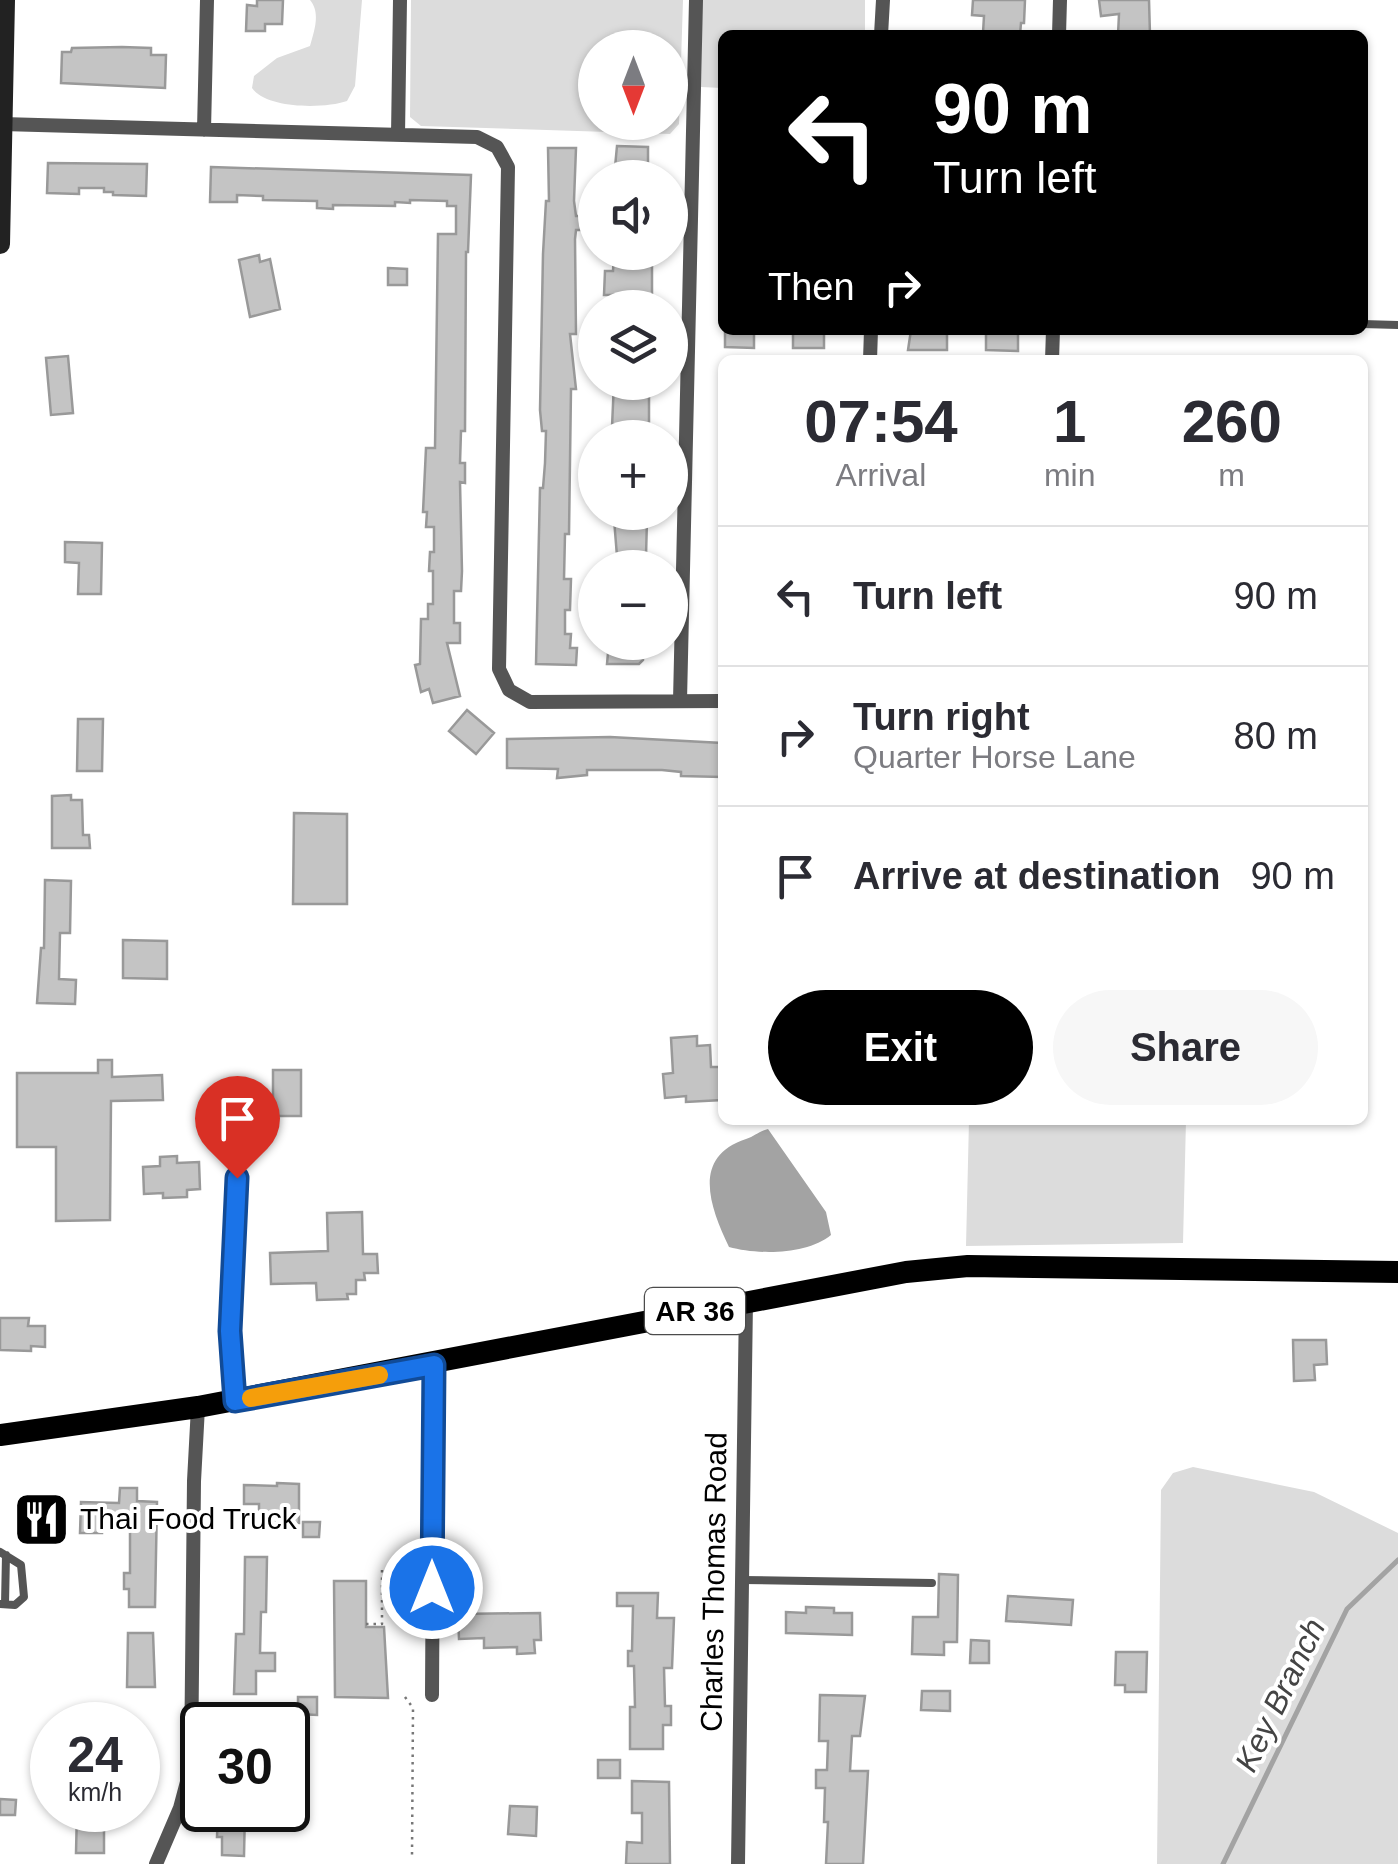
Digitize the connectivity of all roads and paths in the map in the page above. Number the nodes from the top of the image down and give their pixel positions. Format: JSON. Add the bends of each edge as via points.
{"nodes":[{"id":1,"x":5,"y":0,"type":"edge"},
{"id":2,"x":207,"y":0,"type":"edge"},
{"id":3,"x":400,"y":0,"type":"edge"},
{"id":4,"x":696,"y":0,"type":"edge"},
{"id":5,"x":883,"y":0,"type":"edge"},
{"id":6,"x":1060,"y":0,"type":"edge"},
{"id":7,"x":882,"y":30,"type":"edge"},
{"id":8,"x":1059,"y":30,"type":"edge"},
{"id":9,"x":2,"y":124,"type":"edge"},
{"id":10,"x":204,"y":130,"type":"junction"},
{"id":11,"x":398,"y":135,"type":"junction"},
{"id":12,"x":0,"y":244,"type":"edge"},
{"id":13,"x":1368,"y":324,"type":"edge"},
{"id":14,"x":1398,"y":325,"type":"edge"},
{"id":15,"x":680,"y":701,"type":"junction"},
{"id":16,"x":718,"y":701,"type":"edge"},
{"id":17,"x":237,"y":1178,"type":"dead end"},
{"id":18,"x":1398,"y":1272,"type":"edge"},
{"id":19,"x":746,"y":1301,"type":"junction"},
{"id":20,"x":434,"y":1365,"type":"junction"},
{"id":21,"x":235,"y":1401,"type":"junction"},
{"id":22,"x":198,"y":1408,"type":"junction"},
{"id":23,"x":0,"y":1435,"type":"edge"},
{"id":24,"x":3,"y":1554,"type":"edge"},
{"id":25,"x":382,"y":1566,"type":"dead end"},
{"id":26,"x":742,"y":1580,"type":"junction"},
{"id":27,"x":932,"y":1583,"type":"dead end"},
{"id":28,"x":2,"y":1604,"type":"edge"},
{"id":29,"x":366,"y":1624,"type":"dead end"},
{"id":30,"x":432,"y":1695,"type":"dead end"},
{"id":31,"x":405,"y":1697,"type":"dead end"},
{"id":32,"x":412,"y":1855,"type":"dead end"},
{"id":33,"x":156,"y":1864,"type":"edge"},
{"id":34,"x":738,"y":1864,"type":"edge"}],
"edges":[{"from":1,"to":9,"type":"street"},
{"from":2,"to":10,"type":"street"},
{"from":3,"to":11,"type":"street"},
{"from":4,"to":15,"type":"street"},
{"from":5,"to":7,"type":"street"},
{"from":6,"to":8,"type":"street"},
{"from":9,"to":10,"type":"street"},
{"from":9,"to":12,"type":"street"},
{"from":10,"to":11,"type":"street"},
{"from":11,"to":15,"type":"street","via":[[477,137],[497,146],[508,167],[500,669],[509,690],[530,702]]},
{"from":13,"to":14,"type":"lane"},
{"from":15,"to":16,"type":"street"},
{"from":17,"to":21,"type":"street","via":[[230,1331]]},
{"from":18,"to":19,"type":"main road","number":"AR 36","via":[[968,1266]]},
{"from":19,"to":20,"type":"main road","number":"AR 36"},
{"from":19,"to":26,"type":"street","name":"Charles Thomas Road"},
{"from":20,"to":21,"type":"main road","number":"AR 36"},
{"from":20,"to":30,"type":"street"},
{"from":21,"to":22,"type":"main road","number":"AR 36"},
{"from":22,"to":23,"type":"main road","number":"AR 36"},
{"from":22,"to":33,"type":"street","via":[[191,1767]]},
{"from":24,"to":28,"type":"lane"},
{"from":24,"to":28,"type":"lane","via":[[24,1571],[24,1597]]},
{"from":25,"to":29,"type":"path","via":[[382,1624]]},
{"from":26,"to":27,"type":"lane"},
{"from":26,"to":34,"type":"street","name":"Charles Thomas Road"},
{"from":31,"to":32,"type":"path","via":[[413,1708]]}]}
